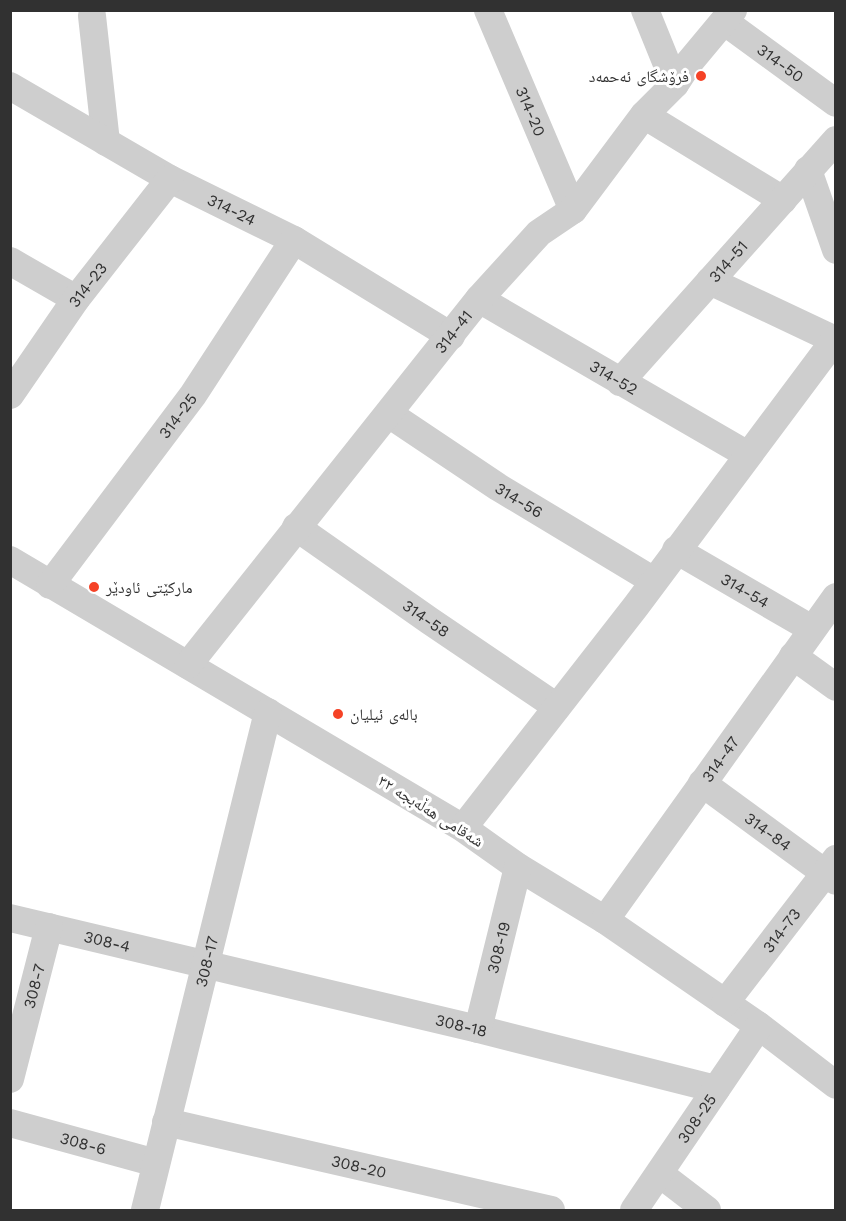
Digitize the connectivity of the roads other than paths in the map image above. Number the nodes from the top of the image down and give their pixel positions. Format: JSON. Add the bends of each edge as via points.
{"nodes":[{"id":1,"x":488,"y":10,"type":"edge"},
{"id":2,"x":645,"y":10,"type":"edge"},
{"id":3,"x":92,"y":16,"type":"dead end"},
{"id":4,"x":729,"y":16,"type":"edge"},
{"id":5,"x":675,"y":84,"type":"junction"},
{"id":6,"x":10,"y":86,"type":"edge"},
{"id":7,"x":836,"y":103,"type":"edge"},
{"id":8,"x":644,"y":115,"type":"junction"},
{"id":9,"x":836,"y":140,"type":"edge"},
{"id":10,"x":106,"y":142,"type":"junction"},
{"id":11,"x":808,"y":170,"type":"junction"},
{"id":12,"x":170,"y":179,"type":"junction"},
{"id":13,"x":783,"y":200,"type":"junction"},
{"id":14,"x":573,"y":210,"type":"junction"},
{"id":15,"x":294,"y":240,"type":"junction"},
{"id":16,"x":836,"y":250,"type":"edge"},
{"id":17,"x":10,"y":261,"type":"edge"},
{"id":18,"x":710,"y":281,"type":"junction"},
{"id":19,"x":76,"y":299,"type":"junction"},
{"id":20,"x":479,"y":299,"type":"junction"},
{"id":21,"x":451,"y":336,"type":"junction"},
{"id":22,"x":835,"y":339,"type":"edge"},
{"id":23,"x":620,"y":382,"type":"junction"},
{"id":24,"x":10,"y":395,"type":"edge"},
{"id":25,"x":389,"y":414,"type":"junction"},
{"id":26,"x":748,"y":455,"type":"junction"},
{"id":27,"x":296,"y":527,"type":"junction"},
{"id":28,"x":676,"y":550,"type":"junction"},
{"id":29,"x":10,"y":560,"type":"edge"},
{"id":30,"x":654,"y":581,"type":"junction"},
{"id":31,"x":50,"y":585,"type":"junction"},
{"id":32,"x":836,"y":597,"type":"edge"},
{"id":33,"x":812,"y":629,"type":"junction"},
{"id":34,"x":793,"y":656,"type":"junction"},
{"id":35,"x":188,"y":665,"type":"junction"},
{"id":36,"x":836,"y":687,"type":"edge"},
{"id":37,"x":557,"y":706,"type":"junction"},
{"id":38,"x":268,"y":712,"type":"junction"},
{"id":39,"x":702,"y":783,"type":"junction"},
{"id":40,"x":463,"y":828,"type":"junction"},
{"id":41,"x":518,"y":867,"type":"junction"},
{"id":42,"x":832,"y":871,"type":"edge"},
{"id":43,"x":10,"y":918,"type":"edge"},
{"id":44,"x":605,"y":920,"type":"junction"},
{"id":45,"x":49,"y":927,"type":"junction"},
{"id":46,"x":205,"y":965,"type":"junction"},
{"id":47,"x":725,"y":1003,"type":"junction"},
{"id":48,"x":759,"y":1026,"type":"junction"},
{"id":49,"x":478,"y":1029,"type":"junction"},
{"id":50,"x":10,"y":1079,"type":"edge"},
{"id":51,"x":836,"y":1085,"type":"edge"},
{"id":52,"x":716,"y":1089,"type":"junction"},
{"id":53,"x":166,"y":1122,"type":"junction"},
{"id":54,"x":10,"y":1123,"type":"edge"},
{"id":55,"x":156,"y":1164,"type":"junction"},
{"id":56,"x":660,"y":1174,"type":"junction"},
{"id":57,"x":485,"y":1203,"type":"edge"},
{"id":58,"x":145,"y":1210,"type":"edge"},
{"id":59,"x":551,"y":1210,"type":"edge"},
{"id":60,"x":634,"y":1210,"type":"edge"},
{"id":61,"x":707,"y":1210,"type":"edge"}],
"edges":[{"from":1,"to":14,"type":"street","name":"314-20"},
{"from":2,"to":5,"type":"street"},
{"from":3,"to":10,"type":"street"},
{"from":4,"to":5,"type":"street","name":"314-41"},
{"from":4,"to":7,"type":"street","name":"314-50"},
{"from":5,"to":8,"type":"street","name":"314-41"},
{"from":6,"to":10,"type":"street","name":"314-24"},
{"from":8,"to":13,"type":"street"},
{"from":8,"to":14,"type":"street","name":"314-41"},
{"from":9,"to":11,"type":"street","name":"314-51"},
{"from":10,"to":12,"type":"street","name":"314-24"},
{"from":11,"to":13,"type":"street","name":"314-51"},
{"from":11,"to":16,"type":"street"},
{"from":12,"to":15,"type":"street","name":"314-24"},
{"from":12,"to":19,"type":"street","name":"314-23"},
{"from":13,"to":18,"type":"street","name":"314-51"},
{"from":14,"to":20,"type":"street","name":"314-41","via":[[539,233]]},
{"from":15,"to":21,"type":"street","name":"314-24"},
{"from":15,"to":31,"type":"street","name":"314-25","via":[[193,395]]},
{"from":17,"to":19,"type":"street"},
{"from":18,"to":22,"type":"street"},
{"from":18,"to":23,"type":"street","name":"314-51"},
{"from":19,"to":24,"type":"street","name":"314-23"},
{"from":20,"to":21,"type":"street","name":"314-41"},
{"from":20,"to":23,"type":"street","name":"314-52"},
{"from":21,"to":25,"type":"street","name":"314-41"},
{"from":22,"to":26,"type":"street"},
{"from":23,"to":26,"type":"street","name":"314-52"},
{"from":25,"to":27,"type":"street","name":"314-41"},
{"from":25,"to":30,"type":"street","name":"314-56","via":[[498,487]]},
{"from":26,"to":28,"type":"street"},
{"from":27,"to":35,"type":"street","name":"314-41"},
{"from":27,"to":37,"type":"street","name":"314-58"},
{"from":28,"to":30,"type":"street"},
{"from":28,"to":33,"type":"street","name":"314-54"},
{"from":29,"to":31,"type":"street","name":"شەقامی هەڵەبجە ٣٢"},
{"from":30,"to":37,"type":"street"},
{"from":31,"to":35,"type":"street","name":"شەقامی هەڵەبجە ٣٢"},
{"from":32,"to":33,"type":"street","name":"314-47"},
{"from":33,"to":34,"type":"street","name":"314-47"},
{"from":34,"to":36,"type":"street"},
{"from":34,"to":39,"type":"street","name":"314-47"},
{"from":35,"to":38,"type":"street","name":"شەقامی هەڵەبجە ٣٢"},
{"from":37,"to":40,"type":"street"},
{"from":38,"to":40,"type":"street","name":"شەقامی هەڵەبجە ٣٢"},
{"from":38,"to":46,"type":"street","name":"308-17"},
{"from":39,"to":42,"type":"street","name":"314-84"},
{"from":39,"to":44,"type":"street","name":"314-47"},
{"from":40,"to":41,"type":"street","name":"شەقامی هەڵەبجە ٣٢"},
{"from":41,"to":44,"type":"street","name":"شەقامی هەڵەبجە ٣٢"},
{"from":41,"to":49,"type":"street","name":"308-19"},
{"from":42,"to":47,"type":"street","name":"314-73"},
{"from":43,"to":45,"type":"street","name":"308-4"},
{"from":44,"to":47,"type":"street","name":"شەقامی هەڵەبجە ٣٢"},
{"from":45,"to":46,"type":"street","name":"308-4"},
{"from":45,"to":50,"type":"street","name":"308-7"},
{"from":46,"to":49,"type":"street","name":"308-18"},
{"from":46,"to":53,"type":"street","name":"308-17"},
{"from":47,"to":48,"type":"street","name":"شەقامی هەڵەبجە ٣٢"},
{"from":48,"to":51,"type":"street","name":"شەقامی هەڵەبجە ٣٢"},
{"from":48,"to":52,"type":"street","name":"308-25"},
{"from":49,"to":52,"type":"street","name":"308-18"},
{"from":52,"to":56,"type":"street","name":"308-25"},
{"from":53,"to":55,"type":"street","name":"308-17"},
{"from":53,"to":57,"type":"street","name":"308-20"},
{"from":54,"to":55,"type":"street","name":"308-6"},
{"from":55,"to":58,"type":"street","name":"308-17"},
{"from":56,"to":60,"type":"street","name":"308-25"},
{"from":56,"to":61,"type":"street"},
{"from":57,"to":59,"type":"street","name":"308-20"}]}
